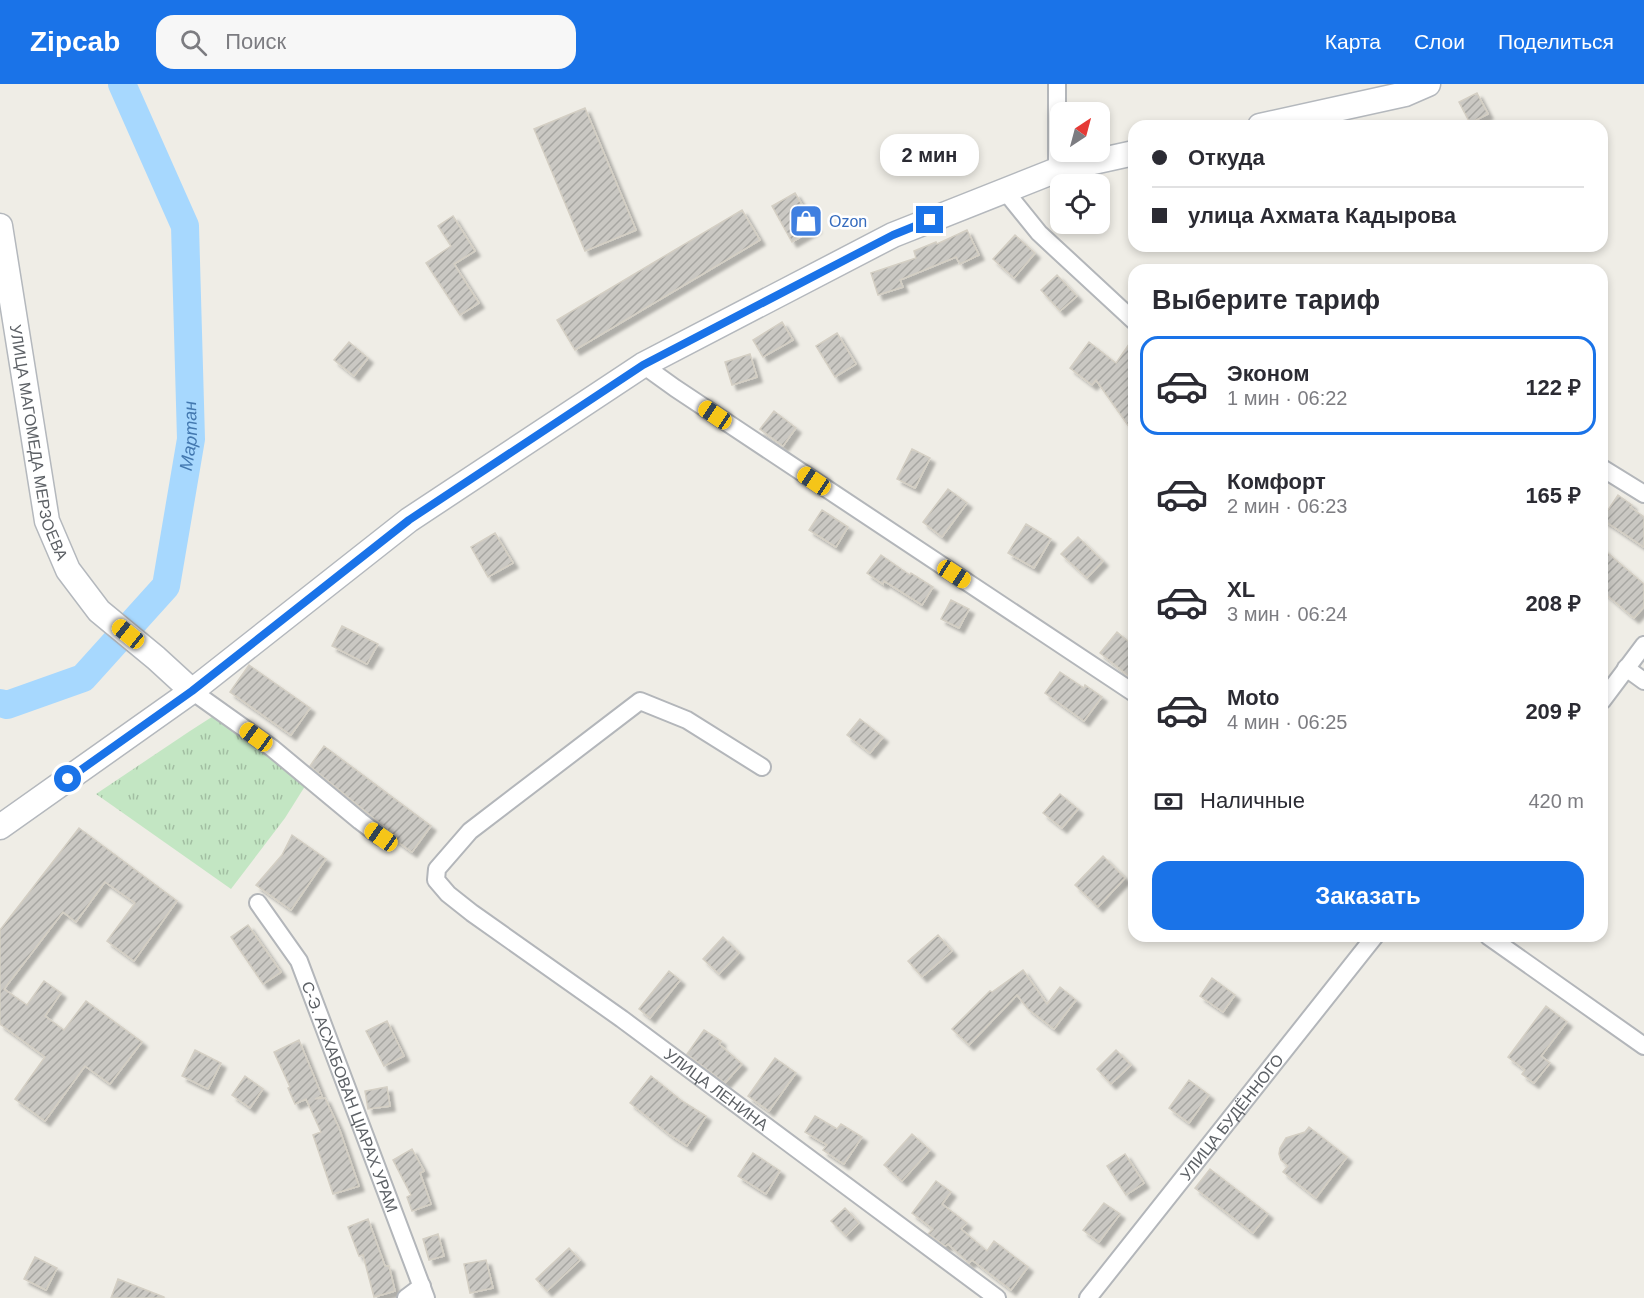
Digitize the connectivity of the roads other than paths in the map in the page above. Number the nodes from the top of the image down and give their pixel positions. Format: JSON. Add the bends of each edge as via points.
{"nodes":[{"id":1,"x":1057,"y":84,"type":"edge"},
{"id":2,"x":1428,"y":84,"type":"edge"},
{"id":3,"x":1287,"y":120,"type":"edge"},
{"id":4,"x":1128,"y":154,"type":"edge"},
{"id":5,"x":1057,"y":170,"type":"junction"},
{"id":6,"x":1005,"y":191,"type":"junction"},
{"id":7,"x":0,"y":226,"type":"edge"},
{"id":8,"x":1128,"y":315,"type":"edge"},
{"id":9,"x":643,"y":365,"type":"junction"},
{"id":10,"x":1608,"y":472,"type":"edge"},
{"id":11,"x":1644,"y":494,"type":"edge"},
{"id":12,"x":1644,"y":645,"type":"edge"},
{"id":13,"x":1626,"y":668,"type":"junction"},
{"id":14,"x":1644,"y":681,"type":"edge"},
{"id":15,"x":1128,"y":689,"type":"edge"},
{"id":16,"x":192,"y":691,"type":"junction"},
{"id":17,"x":1608,"y":693,"type":"edge"},
{"id":18,"x":762,"y":767,"type":"dead end"},
{"id":19,"x":0,"y":827,"type":"edge"},
{"id":20,"x":381,"y":837,"type":"dead end"},
{"id":21,"x":258,"y":903,"type":"dead end"},
{"id":22,"x":1370,"y":942,"type":"edge"},
{"id":23,"x":1496,"y":942,"type":"edge"},
{"id":24,"x":1644,"y":1047,"type":"edge"},
{"id":25,"x":424,"y":1292,"type":"edge"},
{"id":26,"x":406,"y":1298,"type":"edge"},
{"id":27,"x":997,"y":1298,"type":"edge"},
{"id":28,"x":1088,"y":1298,"type":"edge"}],
"edges":[{"from":1,"to":5,"type":"street"},
{"from":2,"to":3,"type":"main road","via":[[1405,94]]},
{"from":4,"to":5,"type":"main road"},
{"from":5,"to":6,"type":"main road"},
{"from":6,"to":8,"type":"street","via":[[1039,233]]},
{"from":6,"to":9,"type":"main road","via":[[893,235]]},
{"from":7,"to":16,"type":"main road","name":"УЛИЦА МАГОМЕДА МЕРЗОЕВА","via":[[47,521],[68,570],[99,611]]},
{"from":9,"to":15,"type":"street"},
{"from":9,"to":16,"type":"main road","via":[[409,520]]},
{"from":10,"to":11,"type":"street"},
{"from":12,"to":13,"type":"street"},
{"from":13,"to":14,"type":"street"},
{"from":13,"to":17,"type":"street"},
{"from":16,"to":19,"type":"main road"},
{"from":16,"to":20,"type":"street","via":[[272,748]]},
{"from":18,"to":27,"type":"street","name":"УЛИЦА ЛЕНИНА","via":[[687,720],[640,701],[470,831],[437,869],[436,880],[472,914],[621,1019]]},
{"from":21,"to":25,"type":"street","name":"С-Э. АСХАБОВАН ЦIАРАХ УРАМ","via":[[299,961]]},
{"from":22,"to":28,"type":"street","name":"УЛИЦА БУДЁННОГО"},
{"from":23,"to":24,"type":"street"},
{"from":25,"to":26,"type":"street"}]}
